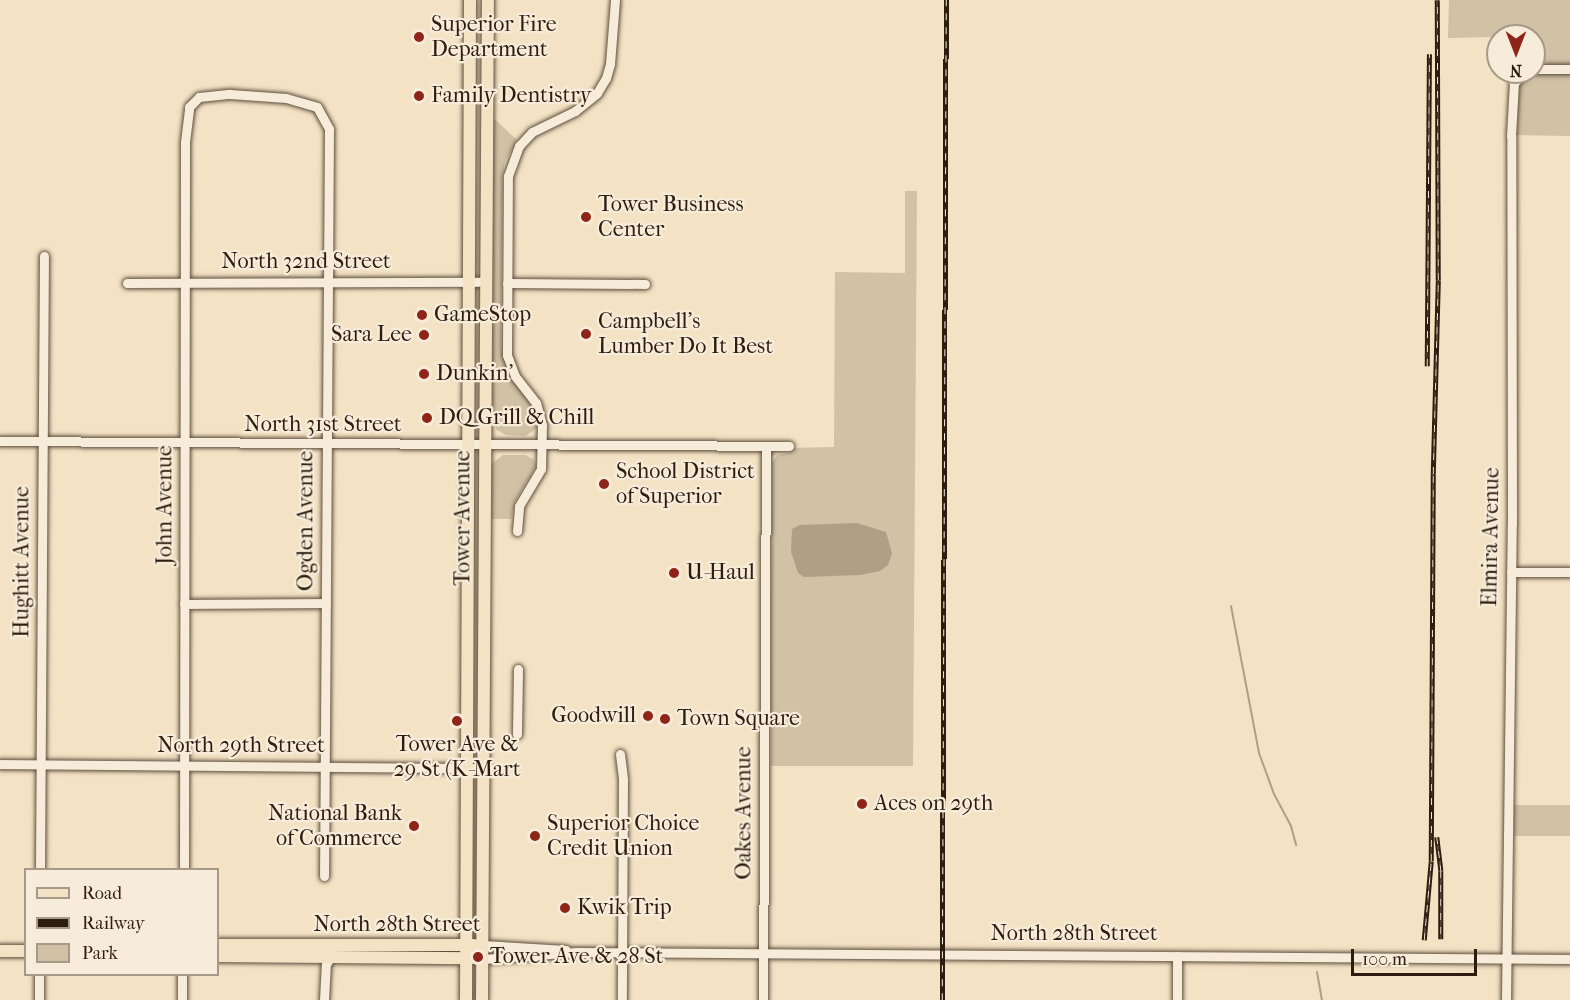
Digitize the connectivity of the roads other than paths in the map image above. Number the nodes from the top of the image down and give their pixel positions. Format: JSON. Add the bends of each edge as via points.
{"nodes":[{"id":1,"x":470,"y":0,"type":"edge"},
{"id":2,"x":488,"y":0,"type":"edge"},
{"id":3,"x":615,"y":0,"type":"edge"},
{"id":4,"x":1546,"y":69,"type":"edge"},
{"id":5,"x":1570,"y":69,"type":"edge"},
{"id":6,"x":1514,"y":84,"type":"edge"},
{"id":7,"x":328,"y":129,"type":"joint"},
{"id":8,"x":44,"y":256,"type":"dead end"},
{"id":9,"x":184,"y":281,"type":"junction"},
{"id":10,"x":327,"y":281,"type":"junction"},
{"id":11,"x":469,"y":282,"type":"junction"},
{"id":12,"x":486,"y":282,"type":"junction"},
{"id":13,"x":127,"y":283,"type":"dead end"},
{"id":14,"x":507,"y":284,"type":"junction"},
{"id":15,"x":645,"y":284,"type":"dead end"},
{"id":16,"x":0,"y":441,"type":"edge"},
{"id":17,"x":42,"y":442,"type":"junction"},
{"id":18,"x":184,"y":444,"type":"junction"},
{"id":19,"x":468,"y":444,"type":"junction"},
{"id":20,"x":325,"y":445,"type":"junction"},
{"id":21,"x":484,"y":445,"type":"junction"},
{"id":22,"x":542,"y":445,"type":"junction"},
{"id":23,"x":766,"y":446,"type":"junction"},
{"id":24,"x":789,"y":446,"type":"dead end"},
{"id":25,"x":517,"y":531,"type":"dead end"},
{"id":26,"x":1511,"y":572,"type":"junction"},
{"id":27,"x":1570,"y":572,"type":"edge"},
{"id":28,"x":326,"y":603,"type":"junction"},
{"id":29,"x":184,"y":604,"type":"junction"},
{"id":30,"x":518,"y":669,"type":"dead end"},
{"id":31,"x":517,"y":734,"type":"dead end"},
{"id":32,"x":620,"y":754,"type":"dead end"},
{"id":33,"x":0,"y":764,"type":"edge"},
{"id":34,"x":40,"y":764,"type":"junction"},
{"id":35,"x":183,"y":764,"type":"junction"},
{"id":36,"x":325,"y":766,"type":"junction"},
{"id":37,"x":466,"y":768,"type":"junction"},
{"id":38,"x":482,"y":768,"type":"junction"},
{"id":39,"x":40,"y":868,"type":"edge"},
{"id":40,"x":184,"y":868,"type":"edge"},
{"id":41,"x":324,"y":876,"type":"dead end"},
{"id":42,"x":219,"y":945,"type":"edge"},
{"id":43,"x":466,"y":945,"type":"junction"},
{"id":44,"x":483,"y":945,"type":"junction"},
{"id":45,"x":385,"y":946,"type":"junction"},
{"id":46,"x":0,"y":951,"type":"edge"},
{"id":47,"x":24,"y":951,"type":"edge"},
{"id":48,"x":577,"y":952,"type":"junction"},
{"id":49,"x":622,"y":952,"type":"junction"},
{"id":50,"x":764,"y":953,"type":"junction"},
{"id":51,"x":219,"y":956,"type":"edge"},
{"id":52,"x":1176,"y":956,"type":"junction"},
{"id":53,"x":328,"y":958,"type":"junction"},
{"id":54,"x":466,"y":958,"type":"junction"},
{"id":55,"x":1570,"y":958,"type":"edge"},
{"id":56,"x":483,"y":959,"type":"junction"},
{"id":57,"x":1506,"y":959,"type":"junction"},
{"id":58,"x":39,"y":976,"type":"edge"},
{"id":59,"x":182,"y":976,"type":"edge"},
{"id":60,"x":39,"y":1000,"type":"edge"},
{"id":61,"x":182,"y":1000,"type":"edge"},
{"id":62,"x":324,"y":1000,"type":"edge"},
{"id":63,"x":466,"y":1000,"type":"edge"},
{"id":64,"x":482,"y":1000,"type":"edge"},
{"id":65,"x":622,"y":1000,"type":"edge"},
{"id":66,"x":763,"y":1000,"type":"edge"},
{"id":67,"x":1177,"y":1000,"type":"edge"},
{"id":68,"x":1506,"y":1000,"type":"edge"}],
"edges":[{"from":1,"to":11,"type":"main road","name":"Tower Avenue"},
{"from":2,"to":12,"type":"main road","name":"Tower Avenue"},
{"from":3,"to":14,"type":"street","via":[[610,63],[597,93],[575,111],[538,127],[514,155],[508,176]]},
{"from":4,"to":5,"type":"street"},
{"from":6,"to":26,"type":"street","name":"Elmira Avenue"},
{"from":7,"to":9,"type":"street","name":"John Avenue","via":[[317,106],[286,98],[230,94],[199,97],[189,107]]},
{"from":7,"to":10,"type":"street","name":"Ogden Avenue"},
{"from":8,"to":17,"type":"street","name":"Hughitt Avenue"},
{"from":9,"to":10,"type":"street","name":"North 32nd Street"},
{"from":9,"to":13,"type":"street","name":"North 32nd Street"},
{"from":9,"to":18,"type":"street","name":"John Avenue"},
{"from":10,"to":11,"type":"street","name":"North 32nd Street"},
{"from":10,"to":20,"type":"street","name":"Ogden Avenue"},
{"from":11,"to":12,"type":"street","name":"North 32nd Street"},
{"from":11,"to":19,"type":"main road","name":"Tower Avenue"},
{"from":12,"to":21,"type":"main road","name":"Tower Avenue"},
{"from":14,"to":15,"type":"street"},
{"from":14,"to":22,"type":"street","via":[[507,356],[515,376],[540,411]]},
{"from":16,"to":17,"type":"street","name":"North 31st Street"},
{"from":17,"to":18,"type":"street","name":"North 31st Street"},
{"from":17,"to":34,"type":"street","name":"Hughitt Avenue"},
{"from":18,"to":20,"type":"street","name":"North 31st Street"},
{"from":18,"to":29,"type":"street","name":"John Avenue"},
{"from":19,"to":20,"type":"street","name":"North 31st Street"},
{"from":19,"to":21,"type":"street","name":"North 31st Street"},
{"from":19,"to":37,"type":"main road","name":"Tower Avenue"},
{"from":20,"to":28,"type":"street","name":"Ogden Avenue"},
{"from":21,"to":22,"type":"street","name":"North 31st Street"},
{"from":21,"to":38,"type":"main road","name":"Tower Avenue"},
{"from":22,"to":23,"type":"street","name":"North 31st Street"},
{"from":22,"to":25,"type":"street","via":[[541,469],[519,506]]},
{"from":23,"to":24,"type":"street","name":"North 31st Street"},
{"from":23,"to":50,"type":"street","name":"Oakes Avenue"},
{"from":26,"to":27,"type":"street"},
{"from":26,"to":57,"type":"street","name":"Elmira Avenue"},
{"from":28,"to":29,"type":"street"},
{"from":28,"to":36,"type":"street","name":"Ogden Avenue"},
{"from":29,"to":35,"type":"street","name":"John Avenue"},
{"from":30,"to":31,"type":"street"},
{"from":32,"to":49,"type":"street"},
{"from":33,"to":34,"type":"street","name":"North 29th Street"},
{"from":34,"to":35,"type":"street","name":"North 29th Street"},
{"from":34,"to":39,"type":"street","name":"Hughitt Avenue"},
{"from":35,"to":36,"type":"street","name":"North 29th Street"},
{"from":35,"to":40,"type":"street","name":"John Avenue"},
{"from":36,"to":37,"type":"street","name":"North 29th Street"},
{"from":36,"to":41,"type":"street","name":"Ogden Avenue"},
{"from":37,"to":38,"type":"street","name":"North 29th Street"},
{"from":37,"to":43,"type":"main road","name":"Tower Avenue"},
{"from":38,"to":44,"type":"main road","name":"Tower Avenue"},
{"from":42,"to":45,"type":"main road","name":"North 28th Street"},
{"from":43,"to":44,"type":"main road","name":"North 28th Street"},
{"from":43,"to":45,"type":"main road","name":"North 28th Street"},
{"from":43,"to":54,"type":"main road","name":"Tower Avenue"},
{"from":44,"to":48,"type":"street","name":"North 28th Street"},
{"from":44,"to":56,"type":"main road","name":"Tower Avenue"},
{"from":45,"to":53,"type":"street","via":[[340,951]]},
{"from":46,"to":47,"type":"main road"},
{"from":48,"to":49,"type":"street","name":"North 28th Street"},
{"from":48,"to":56,"type":"street","name":"North 28th Street"},
{"from":49,"to":50,"type":"street","name":"North 28th Street"},
{"from":49,"to":65,"type":"street"},
{"from":50,"to":52,"type":"street","name":"North 28th Street"},
{"from":50,"to":66,"type":"street","name":"Oakes Avenue"},
{"from":51,"to":53,"type":"main road","name":"North 28th Street"},
{"from":52,"to":57,"type":"street","name":"North 28th Street"},
{"from":52,"to":67,"type":"street"},
{"from":53,"to":54,"type":"main road","name":"North 28th Street"},
{"from":53,"to":62,"type":"street"},
{"from":54,"to":56,"type":"main road","name":"North 28th Street"},
{"from":54,"to":63,"type":"main road","name":"Tower Avenue"},
{"from":55,"to":57,"type":"street","name":"North 28th Street"},
{"from":56,"to":64,"type":"main road","name":"Tower Avenue"},
{"from":57,"to":68,"type":"street","name":"Elmira Avenue"},
{"from":58,"to":60,"type":"street"},
{"from":59,"to":61,"type":"street"}]}
